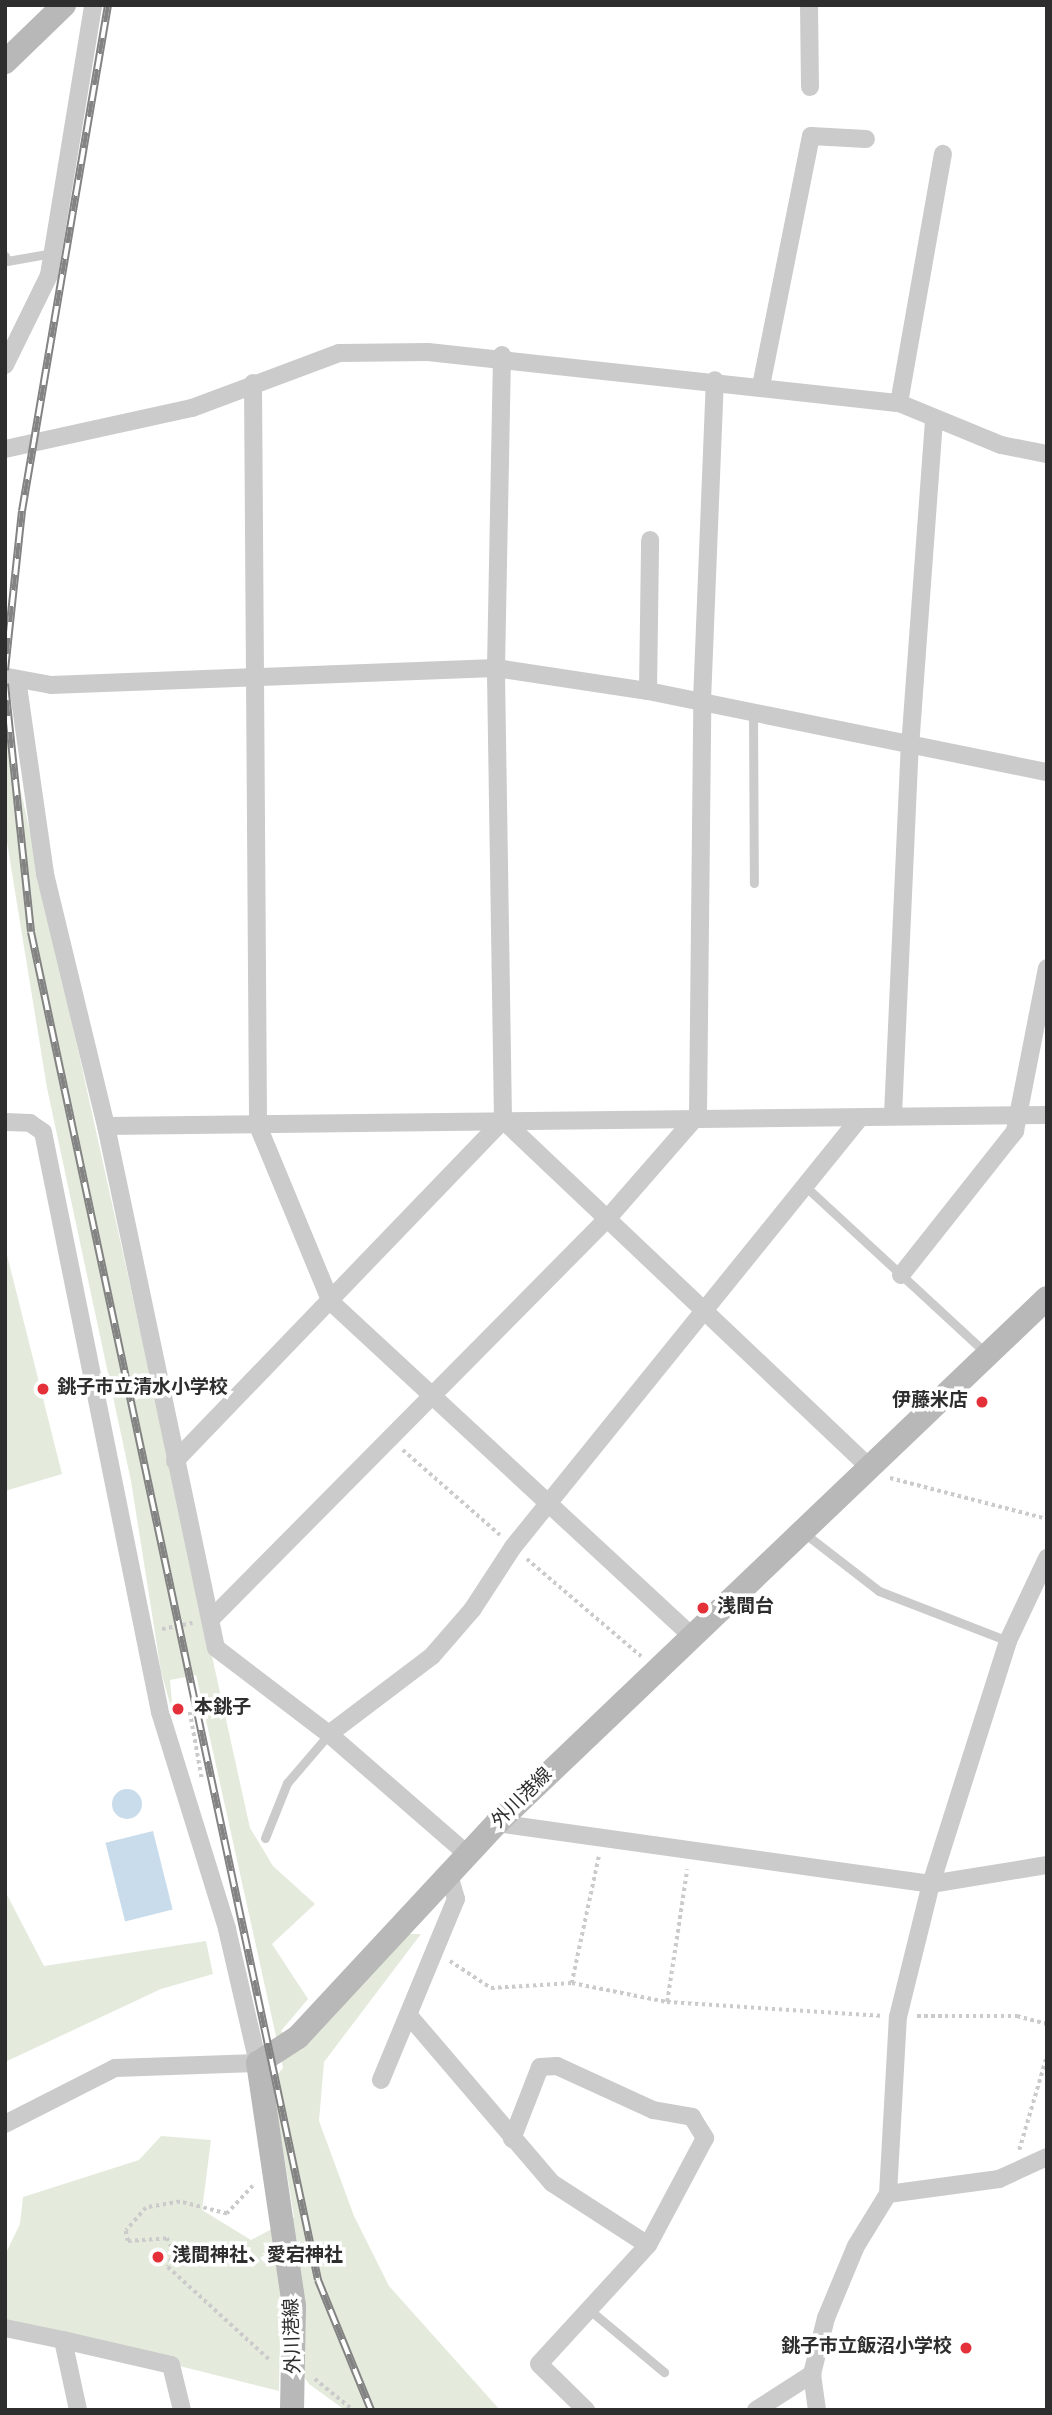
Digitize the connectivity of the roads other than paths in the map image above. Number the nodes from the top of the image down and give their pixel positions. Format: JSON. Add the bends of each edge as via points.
{"nodes":[{"id":1,"x":64,"y":5,"type":"edge"},
{"id":2,"x":93,"y":5,"type":"edge"},
{"id":3,"x":809,"y":5,"type":"edge"},
{"id":4,"x":5,"y":62,"type":"edge"},
{"id":5,"x":810,"y":87,"type":"dead end"},
{"id":6,"x":866,"y":139,"type":"dead end"},
{"id":7,"x":943,"y":154,"type":"dead end"},
{"id":8,"x":53,"y":253,"type":"junction"},
{"id":9,"x":5,"y":256,"type":"edge"},
{"id":10,"x":502,"y":355,"type":"junction"},
{"id":11,"x":5,"y":365,"type":"edge"},
{"id":12,"x":715,"y":380,"type":"junction"},
{"id":13,"x":253,"y":383,"type":"junction"},
{"id":14,"x":761,"y":386,"type":"junction"},
{"id":15,"x":899,"y":403,"type":"junction"},
{"id":16,"x":934,"y":418,"type":"junction"},
{"id":17,"x":5,"y":449,"type":"edge"},
{"id":18,"x":1047,"y":454,"type":"edge"},
{"id":19,"x":650,"y":540,"type":"dead end"},
{"id":20,"x":496,"y":668,"type":"junction"},
{"id":21,"x":258,"y":675,"type":"junction"},
{"id":22,"x":11,"y":678,"type":"edge"},
{"id":23,"x":648,"y":691,"type":"junction"},
{"id":24,"x":702,"y":701,"type":"junction"},
{"id":25,"x":753,"y":712,"type":"junction"},
{"id":26,"x":909,"y":747,"type":"junction"},
{"id":27,"x":1047,"y":772,"type":"edge"},
{"id":28,"x":754,"y":884,"type":"dead end"},
{"id":29,"x":1047,"y":968,"type":"edge"},
{"id":30,"x":698,"y":1115,"type":"junction"},
{"id":31,"x":893,"y":1115,"type":"junction"},
{"id":32,"x":1022,"y":1115,"type":"junction"},
{"id":33,"x":1047,"y":1115,"type":"edge"},
{"id":34,"x":859,"y":1119,"type":"junction"},
{"id":35,"x":503,"y":1120,"type":"junction"},
{"id":36,"x":5,"y":1122,"type":"edge"},
{"id":37,"x":106,"y":1126,"type":"junction"},
{"id":38,"x":258,"y":1126,"type":"junction"},
{"id":39,"x":806,"y":1187,"type":"junction"},
{"id":40,"x":608,"y":1218,"type":"junction"},
{"id":41,"x":901,"y":1275,"type":"junction"},
{"id":42,"x":1047,"y":1298,"type":"edge"},
{"id":43,"x":331,"y":1302,"type":"junction"},
{"id":44,"x":705,"y":1314,"type":"junction"},
{"id":45,"x":989,"y":1356,"type":"junction"},
{"id":46,"x":436,"y":1395,"type":"junction"},
{"id":47,"x":175,"y":1461,"type":"junction"},
{"id":48,"x":869,"y":1467,"type":"junction"},
{"id":49,"x":552,"y":1503,"type":"junction"},
{"id":50,"x":800,"y":1530,"type":"junction"},
{"id":51,"x":1047,"y":1558,"type":"edge"},
{"id":52,"x":211,"y":1619,"type":"junction"},
{"id":53,"x":690,"y":1635,"type":"junction"},
{"id":54,"x":1008,"y":1641,"type":"junction"},
{"id":55,"x":329,"y":1734,"type":"junction"},
{"id":56,"x":497,"y":1823,"type":"junction"},
{"id":57,"x":265,"y":1838,"type":"dead end"},
{"id":58,"x":468,"y":1855,"type":"junction"},
{"id":59,"x":1047,"y":1865,"type":"edge"},
{"id":60,"x":450,"y":1878,"type":"junction"},
{"id":61,"x":931,"y":1884,"type":"junction"},
{"id":62,"x":411,"y":2018,"type":"junction"},
{"id":63,"x":258,"y":2063,"type":"junction"},
{"id":64,"x":381,"y":2080,"type":"dead end"},
{"id":65,"x":5,"y":2124,"type":"edge"},
{"id":66,"x":512,"y":2139,"type":"junction"},
{"id":67,"x":1047,"y":2157,"type":"edge"},
{"id":68,"x":888,"y":2194,"type":"junction"},
{"id":69,"x":648,"y":2245,"type":"junction"},
{"id":70,"x":592,"y":2312,"type":"junction"},
{"id":71,"x":5,"y":2328,"type":"edge"},
{"id":72,"x":63,"y":2340,"type":"junction"},
{"id":73,"x":664,"y":2372,"type":"dead end"},
{"id":74,"x":812,"y":2374,"type":"junction"},
{"id":75,"x":78,"y":2410,"type":"edge"},
{"id":76,"x":181,"y":2410,"type":"edge"},
{"id":77,"x":292,"y":2410,"type":"edge"},
{"id":78,"x":586,"y":2410,"type":"edge"},
{"id":79,"x":756,"y":2410,"type":"edge"},
{"id":80,"x":817,"y":2410,"type":"edge"}],
"edges":[{"from":1,"to":4,"type":"main road"},
{"from":2,"to":8,"type":"street"},
{"from":3,"to":5,"type":"street"},
{"from":6,"to":14,"type":"street","via":[[811,136]]},
{"from":7,"to":15,"type":"street"},
{"from":8,"to":9,"type":"lane","via":[[7,261]]},
{"from":8,"to":11,"type":"street","via":[[38,309]]},
{"from":10,"to":12,"type":"street"},
{"from":10,"to":13,"type":"street","via":[[339,353]]},
{"from":10,"to":20,"type":"street"},
{"from":12,"to":14,"type":"street"},
{"from":12,"to":24,"type":"street"},
{"from":13,"to":17,"type":"street","via":[[192,408]]},
{"from":13,"to":21,"type":"street"},
{"from":14,"to":15,"type":"street"},
{"from":15,"to":16,"type":"street"},
{"from":16,"to":18,"type":"street","via":[[1000,445]]},
{"from":16,"to":26,"type":"street"},
{"from":19,"to":23,"type":"street"},
{"from":20,"to":21,"type":"street"},
{"from":20,"to":23,"type":"street"},
{"from":20,"to":35,"type":"street"},
{"from":21,"to":22,"type":"street","via":[[51,685]]},
{"from":21,"to":38,"type":"street"},
{"from":22,"to":37,"type":"street","via":[[34,821]]},
{"from":23,"to":24,"type":"street"},
{"from":24,"to":25,"type":"street"},
{"from":24,"to":30,"type":"street"},
{"from":25,"to":26,"type":"street"},
{"from":25,"to":28,"type":"lane"},
{"from":26,"to":27,"type":"street"},
{"from":26,"to":31,"type":"street"},
{"from":29,"to":32,"type":"street"},
{"from":30,"to":34,"type":"street"},
{"from":30,"to":35,"type":"street"},
{"from":30,"to":40,"type":"street"},
{"from":31,"to":32,"type":"street"},
{"from":31,"to":34,"type":"street"},
{"from":32,"to":33,"type":"street"},
{"from":32,"to":41,"type":"street"},
{"from":34,"to":39,"type":"street"},
{"from":35,"to":38,"type":"street"},
{"from":35,"to":40,"type":"street"},
{"from":35,"to":43,"type":"street"},
{"from":36,"to":63,"type":"street","via":[[30,1123],[43,1132],[143,1633]]},
{"from":37,"to":38,"type":"street"},
{"from":37,"to":47,"type":"street"},
{"from":38,"to":43,"type":"street"},
{"from":39,"to":41,"type":"lane"},
{"from":39,"to":44,"type":"street"},
{"from":40,"to":44,"type":"street"},
{"from":40,"to":46,"type":"street"},
{"from":41,"to":45,"type":"lane"},
{"from":42,"to":45,"type":"main road","name":"外川港線"},
{"from":43,"to":46,"type":"street"},
{"from":43,"to":47,"type":"street"},
{"from":44,"to":48,"type":"street"},
{"from":44,"to":49,"type":"street"},
{"from":45,"to":48,"type":"main road","name":"外川港線"},
{"from":46,"to":49,"type":"street"},
{"from":46,"to":52,"type":"street"},
{"from":47,"to":52,"type":"street"},
{"from":48,"to":50,"type":"main road","name":"外川港線"},
{"from":49,"to":53,"type":"street"},
{"from":49,"to":55,"type":"street","via":[[432,1656]]},
{"from":50,"to":53,"type":"main road","name":"外川港線"},
{"from":50,"to":54,"type":"lane","via":[[878,1591]]},
{"from":51,"to":54,"type":"street"},
{"from":52,"to":55,"type":"street","via":[[216,1648]]},
{"from":53,"to":56,"type":"main road","name":"外川港線"},
{"from":54,"to":61,"type":"street"},
{"from":55,"to":57,"type":"lane","via":[[287,1783]]},
{"from":55,"to":58,"type":"street"},
{"from":56,"to":58,"type":"main road","name":"外川港線"},
{"from":56,"to":61,"type":"street"},
{"from":58,"to":60,"type":"main road","name":"外川港線"},
{"from":59,"to":61,"type":"street"},
{"from":60,"to":62,"type":"street","via":[[456,1899]]},
{"from":60,"to":63,"type":"main road","name":"外川港線","via":[[298,2037]]},
{"from":61,"to":68,"type":"street","via":[[898,2017]]},
{"from":62,"to":64,"type":"street"},
{"from":62,"to":66,"type":"street"},
{"from":63,"to":65,"type":"street","via":[[115,2068]]},
{"from":63,"to":77,"type":"main road","name":"外川港線","via":[[294,2306],[297,2372]]},
{"from":66,"to":69,"type":"street","via":[[552,2183]]},
{"from":66,"to":69,"type":"street","via":[[540,2067],[557,2066],[653,2110],[692,2117],[705,2138]]},
{"from":67,"to":68,"type":"street","via":[[1013,2173]]},
{"from":68,"to":74,"type":"street","via":[[847,2266]]},
{"from":69,"to":70,"type":"street"},
{"from":70,"to":73,"type":"lane"},
{"from":70,"to":78,"type":"street","via":[[539,2364]]},
{"from":71,"to":72,"type":"street"},
{"from":72,"to":75,"type":"street"},
{"from":72,"to":76,"type":"street","via":[[171,2365]]},
{"from":74,"to":79,"type":"street"},
{"from":74,"to":80,"type":"street"}]}
